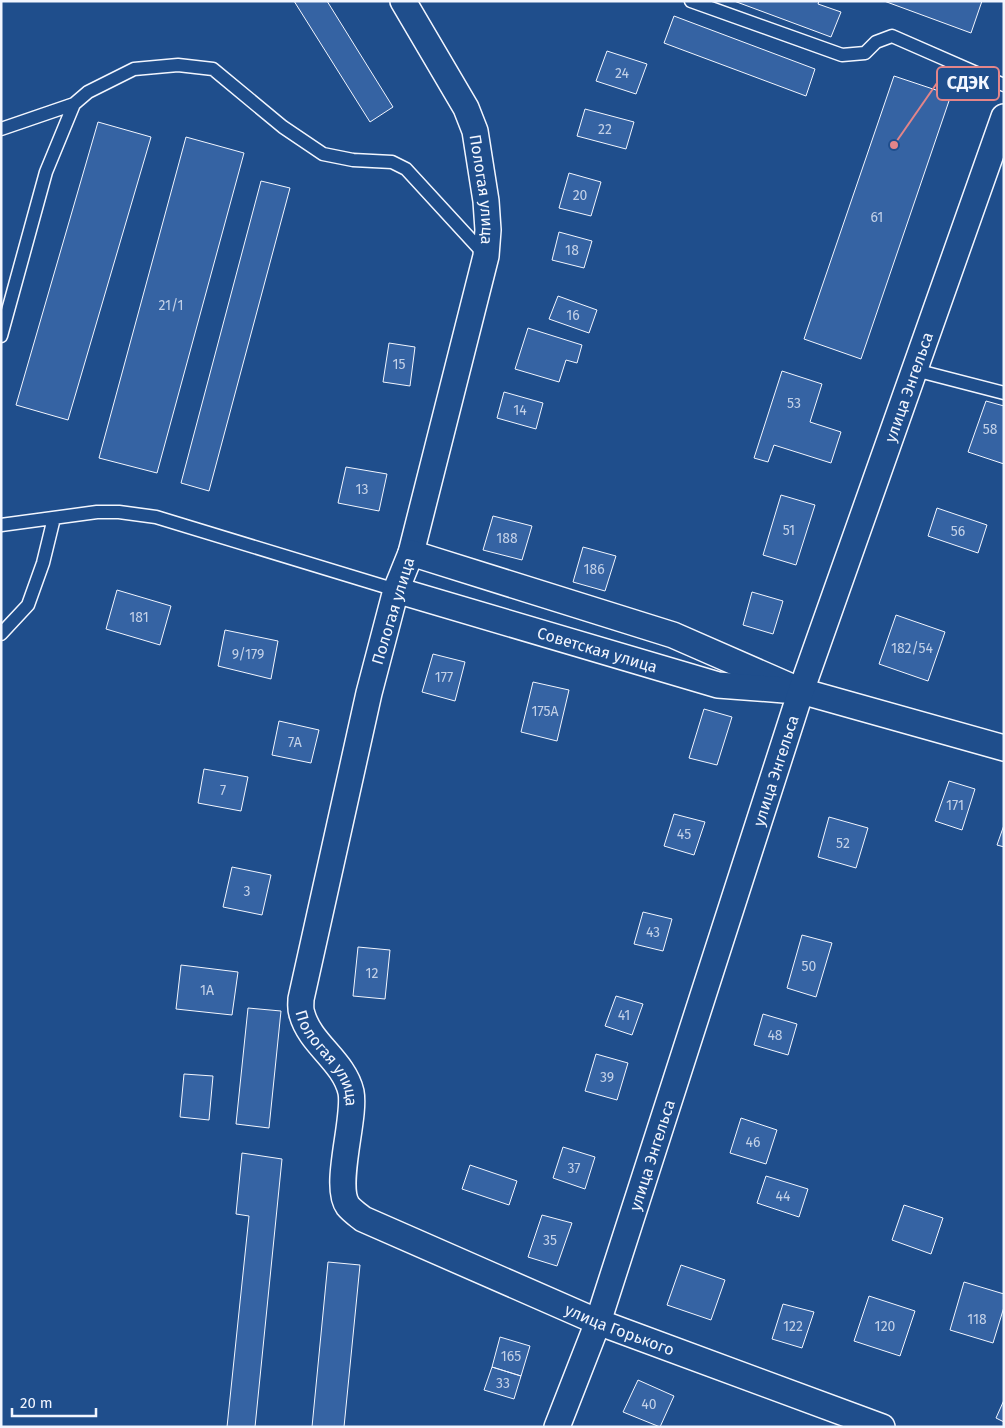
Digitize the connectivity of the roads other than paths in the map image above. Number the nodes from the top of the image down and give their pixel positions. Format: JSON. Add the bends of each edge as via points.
{"nodes":[{"id":1,"x":403,"y":1,"type":"edge"},
{"id":2,"x":691,"y":1,"type":"edge"},
{"id":3,"x":1004,"y":85,"type":"edge"},
{"id":4,"x":74,"y":104,"type":"junction"},
{"id":5,"x":1004,"y":117,"type":"edge"},
{"id":6,"x":1,"y":129,"type":"edge"},
{"id":7,"x":486,"y":256,"type":"junction"},
{"id":8,"x":1,"y":336,"type":"edge"},
{"id":9,"x":914,"y":370,"type":"junction"},
{"id":10,"x":1004,"y":393,"type":"edge"},
{"id":11,"x":54,"y":518,"type":"junction"},
{"id":12,"x":1,"y":525,"type":"edge"},
{"id":13,"x":411,"y":553,"type":"junction"},
{"id":14,"x":396,"y":590,"type":"junction"},
{"id":15,"x":1,"y":634,"type":"edge"},
{"id":16,"x":801,"y":691,"type":"junction"},
{"id":17,"x":1004,"y":748,"type":"edge"},
{"id":18,"x":363,"y":1219,"type":"joint"},
{"id":19,"x":598,"y":1322,"type":"junction"},
{"id":20,"x":557,"y":1427,"type":"edge"},
{"id":21,"x":882,"y":1427,"type":"edge"}],
"edges":[{"from":1,"to":7,"type":"street","name":"Пологая улица","via":[[466,108],[475,131],[486,201]]},
{"from":2,"to":3,"type":"lane","via":[[842,55],[864,53],[876,42],[892,36]]},
{"from":4,"to":6,"type":"lane"},
{"from":4,"to":7,"type":"lane","via":[[88,92],[134,69],[178,65],[214,69],[283,127],[323,154],[353,160],[392,162],[406,169]]},
{"from":4,"to":8,"type":"lane","via":[[46,172]]},
{"from":5,"to":9,"type":"street","name":"улица Энгельса"},
{"from":7,"to":13,"type":"street","name":"Пологая улица"},
{"from":9,"to":10,"type":"lane"},
{"from":9,"to":16,"type":"street","name":"улица Энгельса"},
{"from":11,"to":12,"type":"lane"},
{"from":11,"to":14,"type":"lane","via":[[97,512],[156,517]]},
{"from":11,"to":15,"type":"lane","via":[[28,605]]},
{"from":13,"to":14,"type":"street","name":"Пологая улица"},
{"from":13,"to":16,"type":"street","name":"Советская улица","via":[[673,635]]},
{"from":14,"to":16,"type":"street","name":"Советская улица","via":[[718,685]]},
{"from":14,"to":18,"type":"street","name":"Пологая улица","via":[[369,693],[300,999],[308,1028],[343,1073],[351,1092],[343,1185],[347,1204]]},
{"from":16,"to":17,"type":"street","name":"Советская улица"},
{"from":16,"to":19,"type":"street","name":"улица Энгельса"},
{"from":18,"to":19,"type":"street","name":"улица Горького"},
{"from":19,"to":20,"type":"street","name":"улица Энгельса"},
{"from":19,"to":21,"type":"street","name":"улица Горького"}]}
